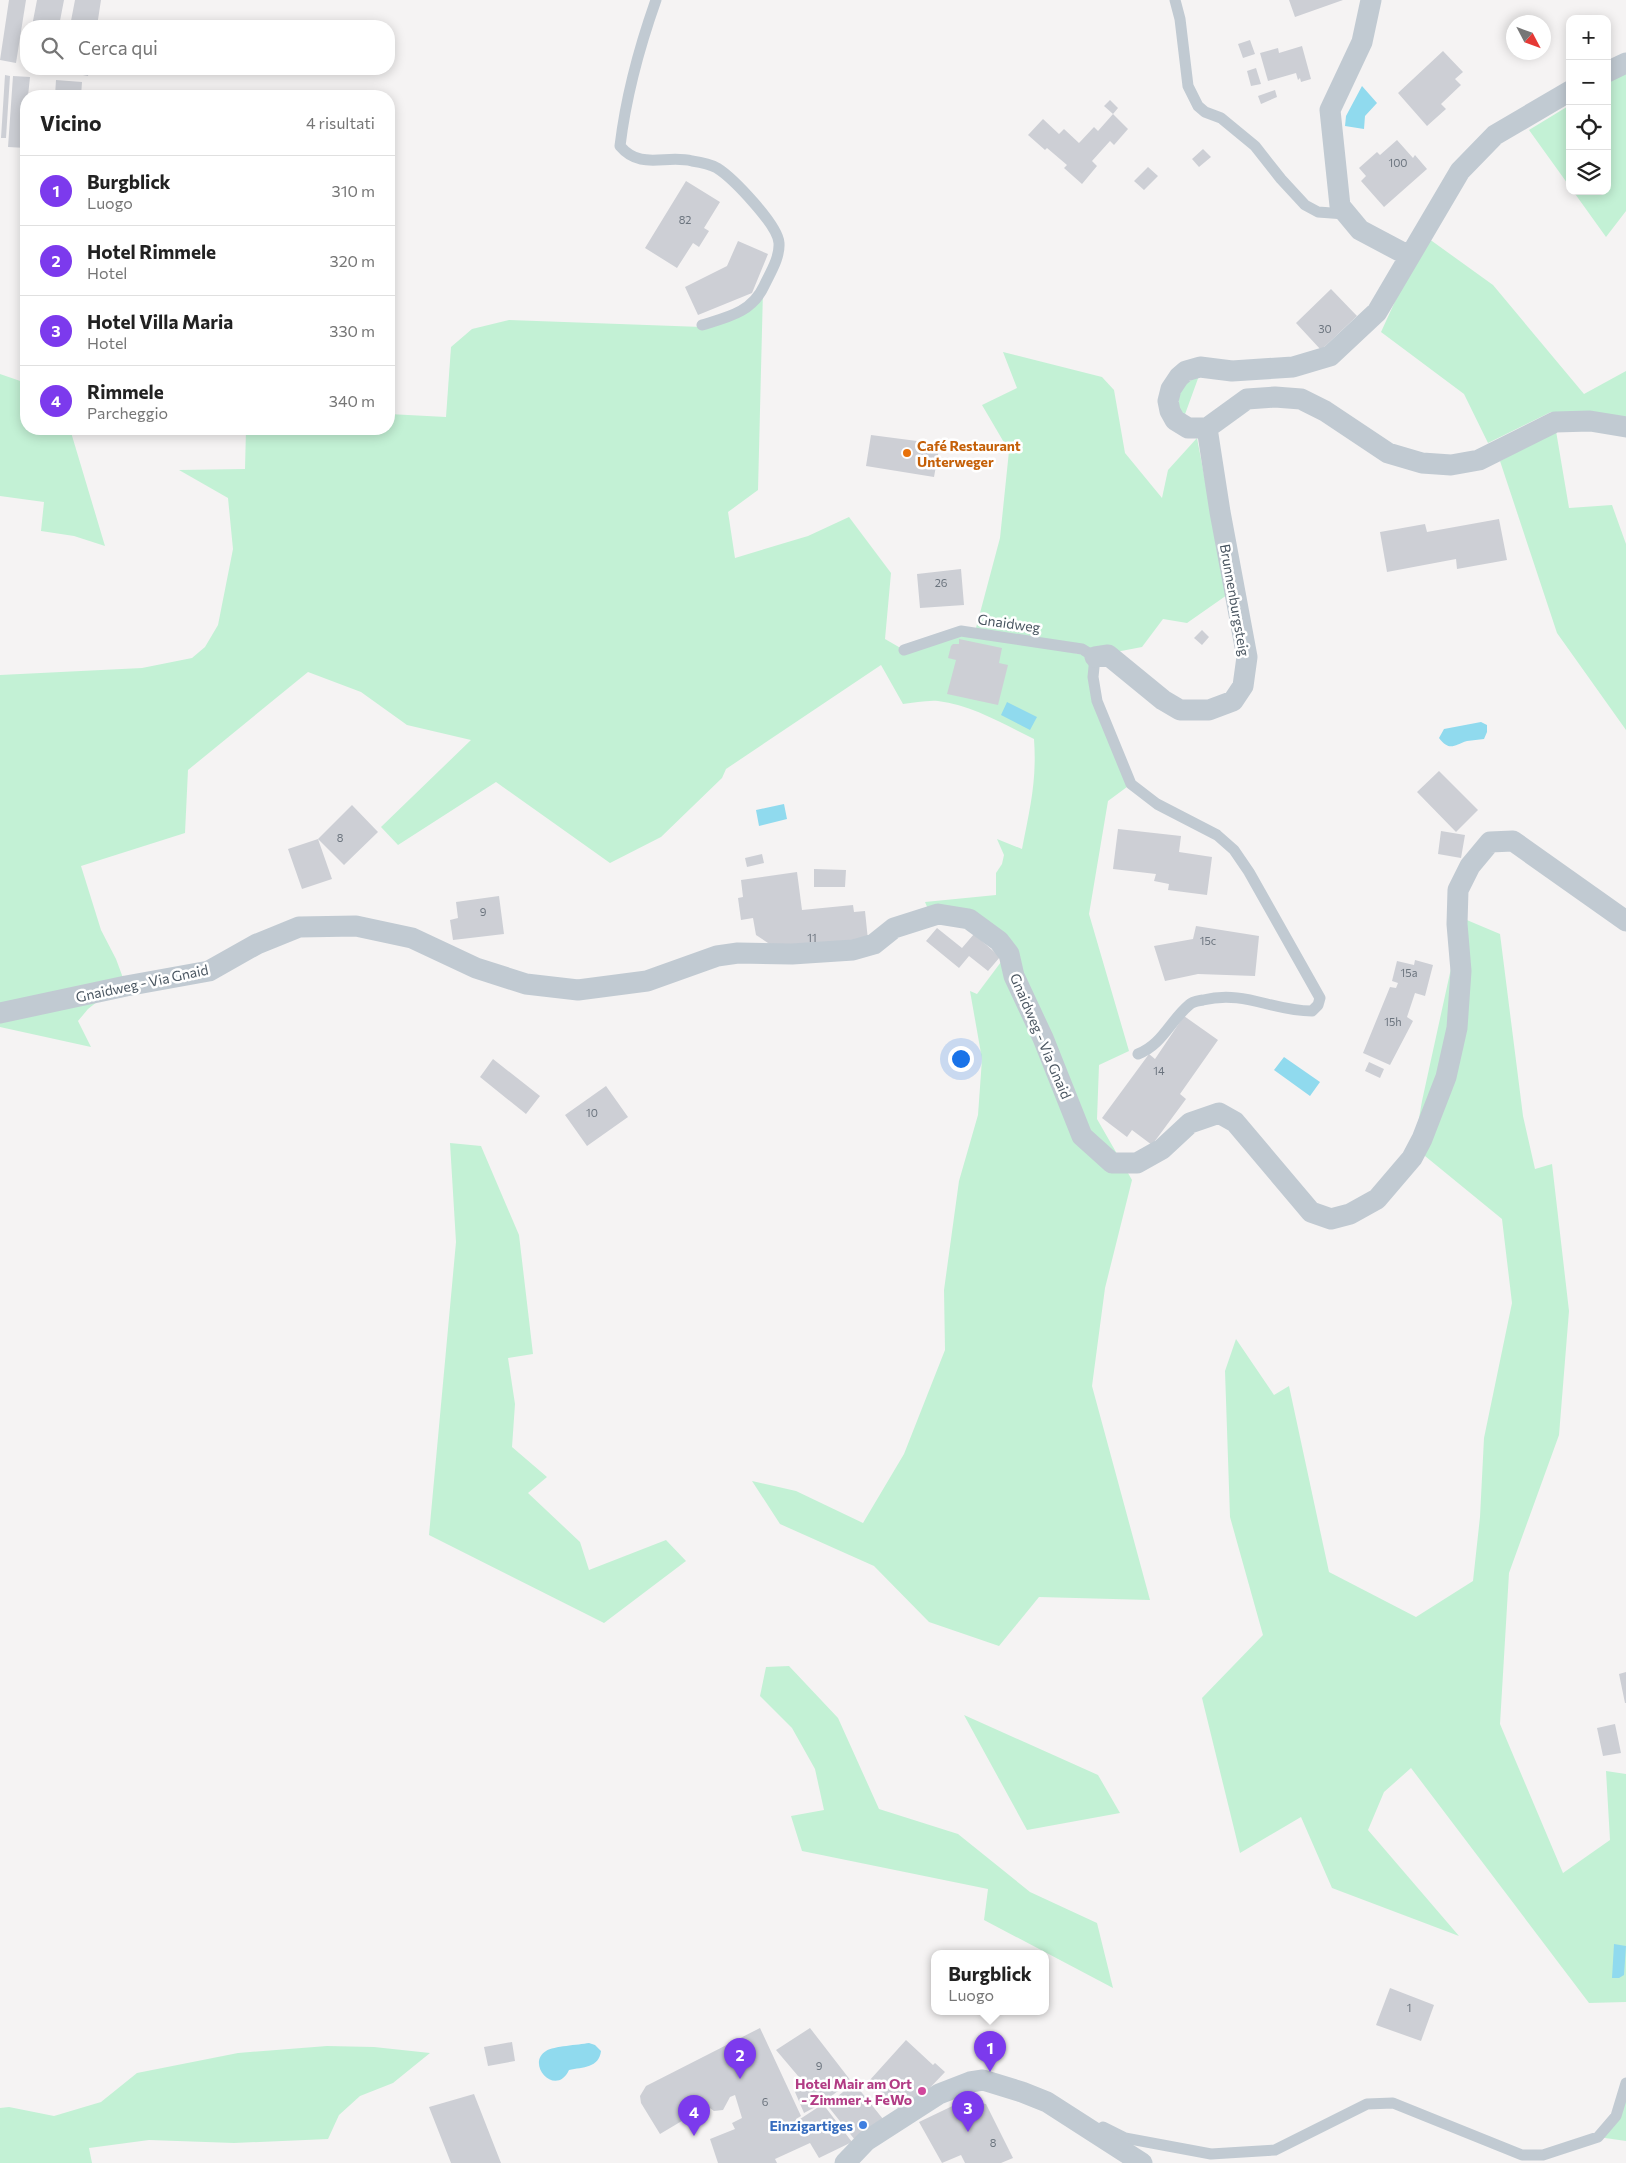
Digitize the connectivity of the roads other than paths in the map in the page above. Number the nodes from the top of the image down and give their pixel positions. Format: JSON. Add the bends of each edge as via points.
{"nodes":[{"id":1,"x":656,"y":0,"type":"edge"},
{"id":2,"x":1175,"y":0,"type":"edge"},
{"id":3,"x":1371,"y":0,"type":"edge"},
{"id":4,"x":1626,"y":63,"type":"edge"},
{"id":5,"x":1611,"y":70,"type":"edge"},
{"id":6,"x":1566,"y":93,"type":"edge"},
{"id":7,"x":1347,"y":214,"type":"junction"},
{"id":8,"x":1409,"y":256,"type":"junction"},
{"id":9,"x":702,"y":325,"type":"dead end"},
{"id":10,"x":1208,"y":428,"type":"junction"},
{"id":11,"x":1626,"y":428,"type":"edge"},
{"id":12,"x":904,"y":650,"type":"dead end"},
{"id":13,"x":1089,"y":653,"type":"junction"},
{"id":14,"x":1626,"y":921,"type":"edge"},
{"id":15,"x":0,"y":1014,"type":"edge"},
{"id":16,"x":1138,"y":1054,"type":"dead end"},
{"id":17,"x":1626,"y":2083,"type":"edge"},
{"id":18,"x":1056,"y":2107,"type":"junction"},
{"id":19,"x":845,"y":2163,"type":"edge"},
{"id":20,"x":1142,"y":2163,"type":"edge"}],
"edges":[{"from":1,"to":9,"type":"lane","via":[[640,45],[620,146],[628,156],[653,161],[689,160],[717,168],[758,205],[779,241],[779,252],[752,305],[736,315]]},
{"from":2,"to":7,"type":"lane","via":[[1188,86],[1198,106],[1221,118],[1255,146],[1305,204],[1318,212]]},
{"from":3,"to":7,"type":"street","via":[[1362,42],[1330,110],[1340,206]]},
{"from":4,"to":5,"type":"street"},
{"from":6,"to":8,"type":"street","via":[[1495,135],[1460,171]]},
{"from":7,"to":8,"type":"street","via":[[1360,230]]},
{"from":8,"to":10,"type":"street","via":[[1377,312],[1330,356],[1293,367],[1232,371],[1200,367],[1186,371],[1171,389],[1170,411],[1175,420],[1188,428]]},
{"from":10,"to":11,"type":"street","via":[[1247,399],[1275,396],[1301,399],[1388,453],[1422,463],[1451,465],[1479,460],[1555,422],[1590,421]]},
{"from":10,"to":13,"type":"street","name":"Brunnenburgsteig","via":[[1247,657],[1243,686],[1233,701],[1209,710],[1180,710],[1108,655]]},
{"from":12,"to":13,"type":"lane","name":"Gnaidweg","via":[[961,631]]},
{"from":13,"to":16,"type":"lane","via":[[1096,701],[1131,784],[1156,804],[1217,835],[1234,850],[1320,998],[1312,1011],[1296,1011],[1236,996],[1192,1002],[1156,1044]]},
{"from":14,"to":15,"type":"street","name":"Gnaidweg - Via Gnaid","via":[[1513,841],[1490,842],[1470,866],[1458,890],[1461,972],[1457,1028],[1446,1077],[1422,1139],[1412,1158],[1378,1199],[1350,1214],[1331,1219],[1311,1212],[1235,1122],[1219,1113],[1190,1123],[1162,1150],[1137,1163],[1112,1163],[1082,1136],[1014,976],[1009,954],[999,941],[969,920],[938,914],[894,928],[874,944],[853,950],[717,956],[647,981],[578,990],[526,984],[476,968],[412,938],[356,926],[299,927],[257,944],[209,971]]},
{"from":17,"to":18,"type":"lane","via":[[1616,2116],[1598,2137],[1543,2155],[1522,2155],[1393,2103],[1367,2104],[1275,2150],[1211,2154],[1125,2138],[1070,2109]]},
{"from":18,"to":19,"type":"street","via":[[983,2080],[970,2082],[939,2094],[866,2141]]},
{"from":18,"to":20,"type":"street"}]}
